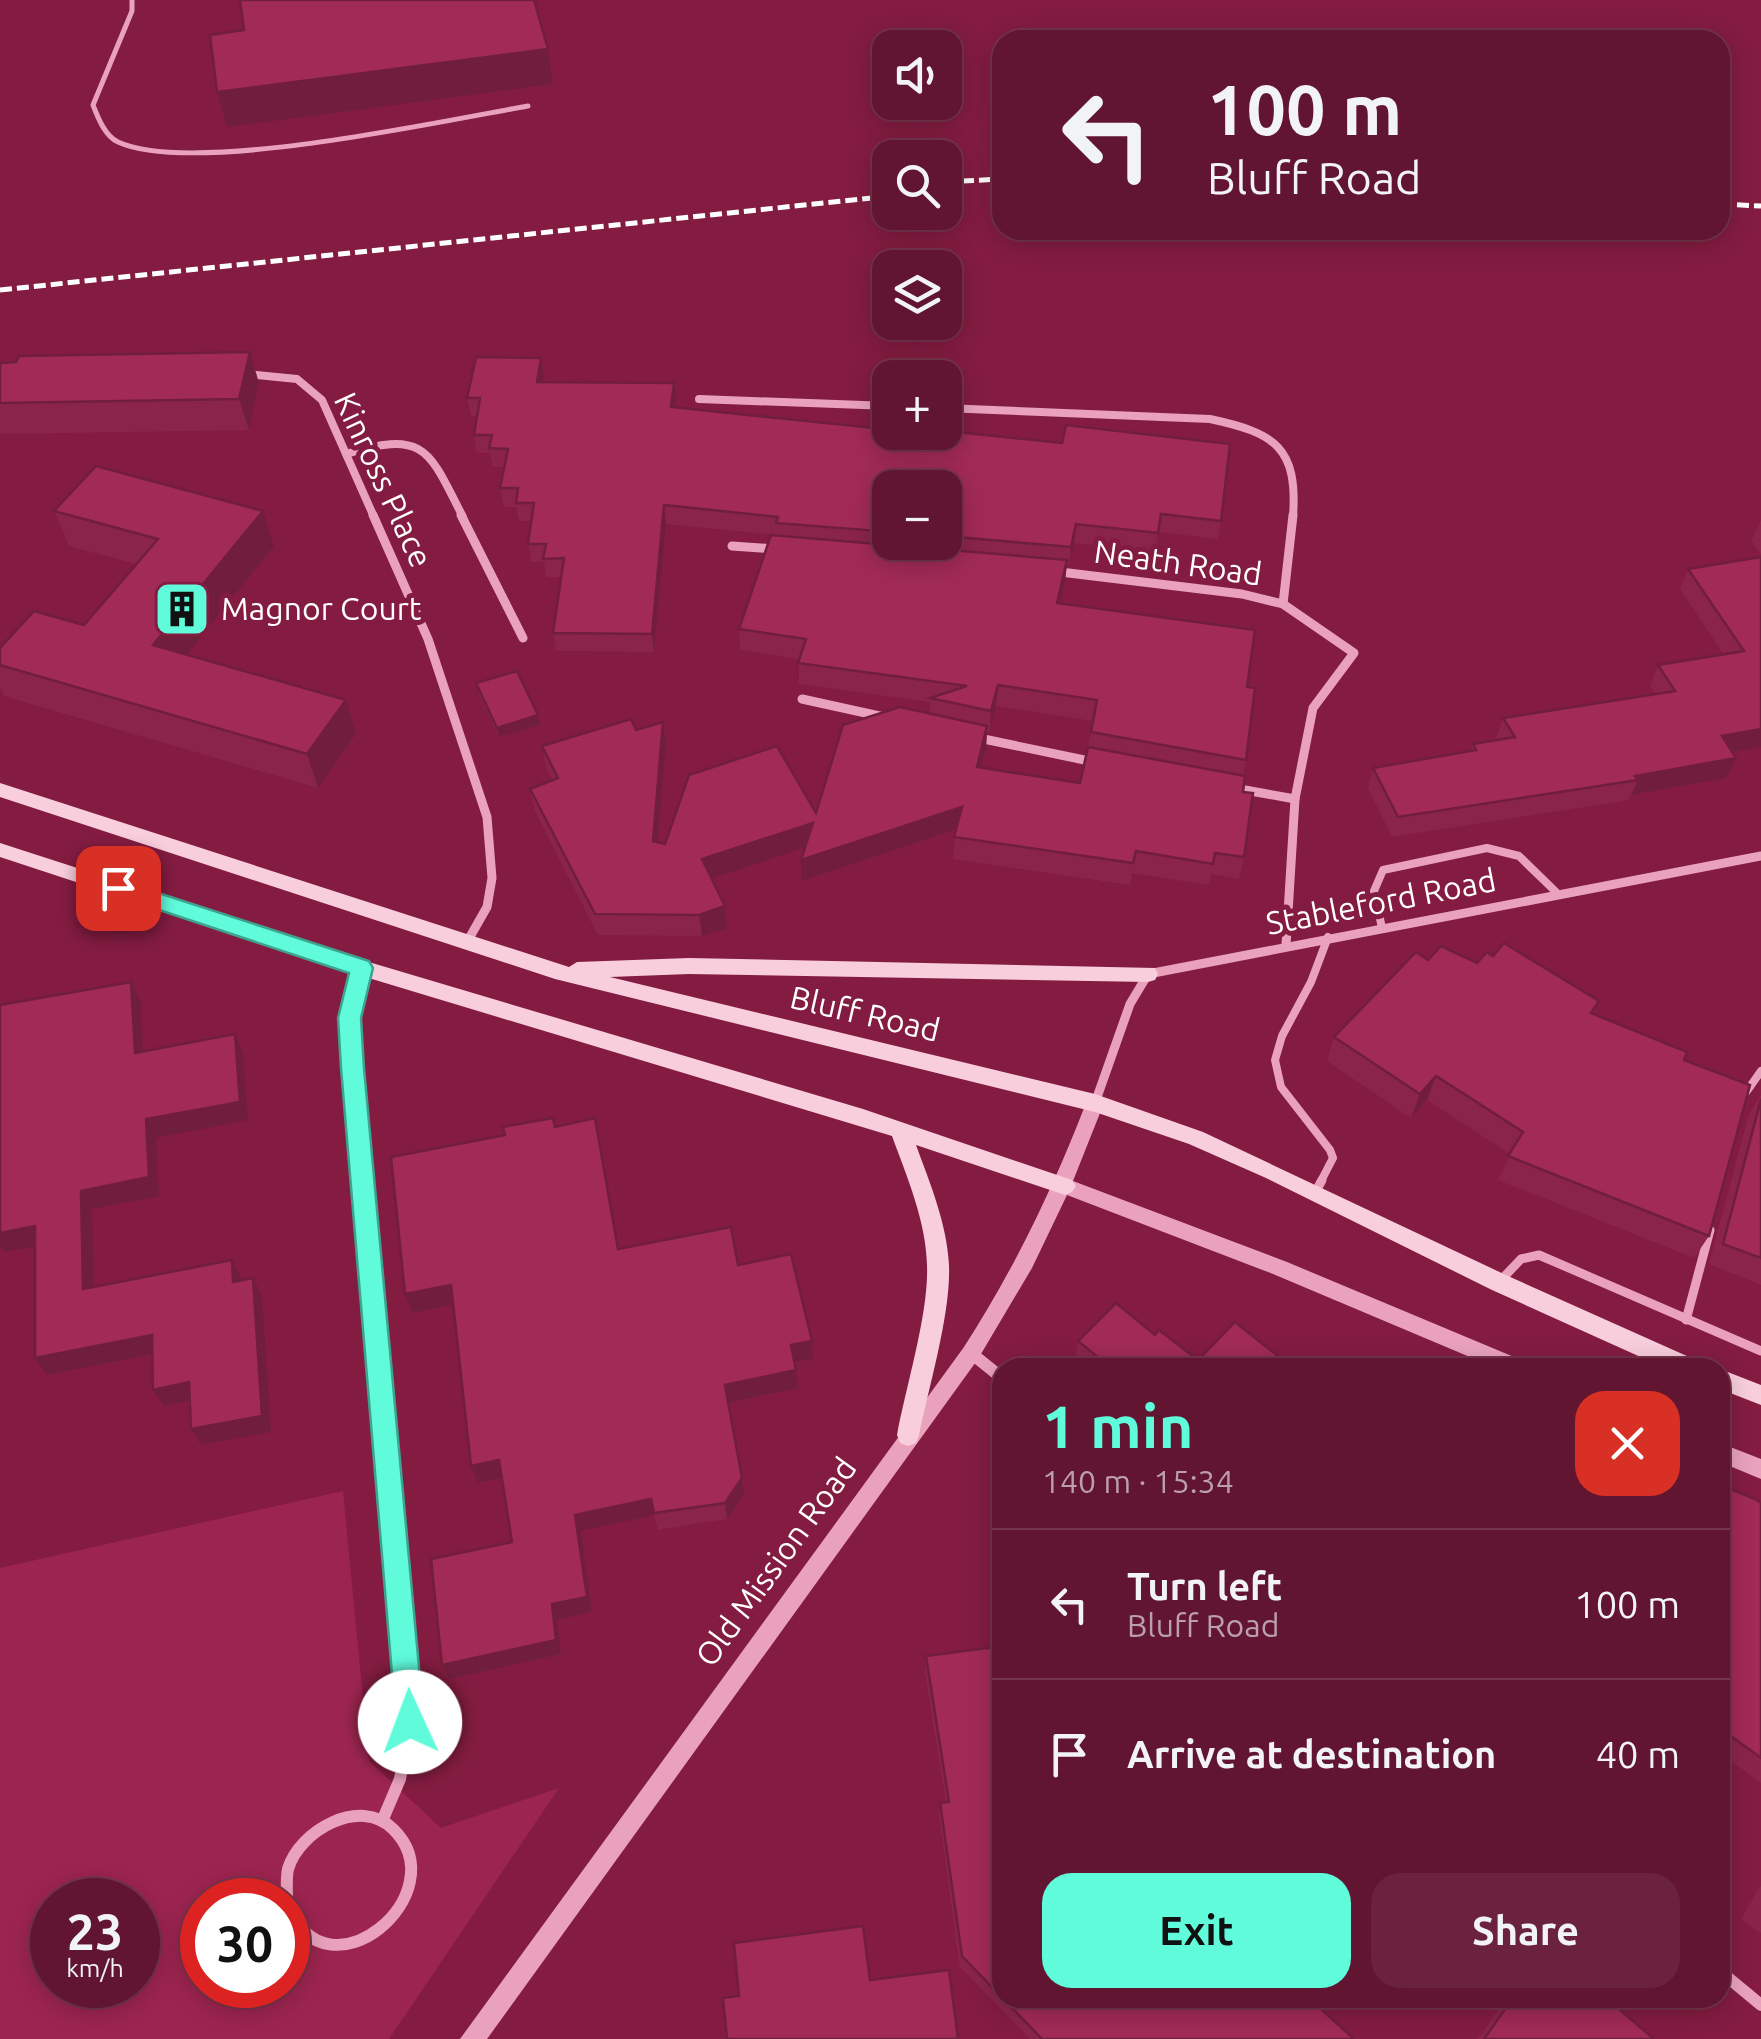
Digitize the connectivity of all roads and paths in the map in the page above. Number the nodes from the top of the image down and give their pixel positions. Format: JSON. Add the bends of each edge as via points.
{"nodes":[{"id":1,"x":132,"y":0,"type":"edge"},
{"id":2,"x":528,"y":106,"type":"dead end"},
{"id":3,"x":238,"y":374,"type":"edge"},
{"id":4,"x":699,"y":399,"type":"dead end"},
{"id":5,"x":872,"y":405,"type":"edge"},
{"id":6,"x":962,"y":409,"type":"edge"},
{"id":7,"x":346,"y":454,"type":"junction"},
{"id":8,"x":732,"y":546,"type":"dead end"},
{"id":9,"x":792,"y":550,"type":"edge"},
{"id":10,"x":1048,"y":570,"type":"edge"},
{"id":11,"x":1283,"y":604,"type":"junction"},
{"id":12,"x":523,"y":638,"type":"dead end"},
{"id":13,"x":802,"y":698,"type":"dead end"},
{"id":14,"x":898,"y":720,"type":"edge"},
{"id":15,"x":955,"y":732,"type":"edge"},
{"id":16,"x":1107,"y":765,"type":"edge"},
{"id":17,"x":1220,"y":785,"type":"edge"},
{"id":18,"x":0,"y":790,"type":"edge"},
{"id":19,"x":1295,"y":799,"type":"junction"},
{"id":20,"x":0,"y":850,"type":"edge"},
{"id":21,"x":1761,"y":856,"type":"edge"},
{"id":22,"x":1558,"y":894,"type":"junction"},
{"id":23,"x":1382,"y":928,"type":"junction"},
{"id":24,"x":1328,"y":937,"type":"junction"},
{"id":25,"x":466,"y":942,"type":"junction"},
{"id":26,"x":1286,"y":945,"type":"junction"},
{"id":27,"x":362,"y":968,"type":"junction"},
{"id":28,"x":555,"y":970,"type":"junction"},
{"id":29,"x":1148,"y":974,"type":"junction"},
{"id":30,"x":1761,"y":1071,"type":"edge"},
{"id":31,"x":1746,"y":1096,"type":"edge"},
{"id":32,"x":1095,"y":1103,"type":"junction"},
{"id":33,"x":900,"y":1130,"type":"junction"},
{"id":34,"x":1065,"y":1186,"type":"junction"},
{"id":35,"x":1315,"y":1192,"type":"junction"},
{"id":36,"x":1711,"y":1226,"type":"edge"},
{"id":37,"x":1500,"y":1283,"type":"junction"},
{"id":38,"x":1686,"y":1320,"type":"junction"},
{"id":39,"x":1761,"y":1351,"type":"edge"},
{"id":40,"x":971,"y":1353,"type":"junction"},
{"id":41,"x":1495,"y":1358,"type":"edge"},
{"id":42,"x":1668,"y":1358,"type":"edge"},
{"id":43,"x":992,"y":1370,"type":"edge"},
{"id":44,"x":1730,"y":1383,"type":"edge"},
{"id":45,"x":1761,"y":1395,"type":"edge"},
{"id":46,"x":908,"y":1436,"type":"junction"},
{"id":47,"x":1730,"y":1456,"type":"edge"},
{"id":48,"x":1761,"y":1469,"type":"edge"},
{"id":49,"x":383,"y":1819,"type":"junction"},
{"id":50,"x":286,"y":1878,"type":"edge"},
{"id":51,"x":310,"y":1939,"type":"edge"},
{"id":52,"x":1730,"y":1979,"type":"edge"},
{"id":53,"x":1761,"y":2005,"type":"edge"},
{"id":54,"x":472,"y":2039,"type":"edge"}],
"edges":[{"from":1,"to":2,"type":"lane","via":[[93,105],[116,142],[147,152],[245,150]]},
{"from":3,"to":7,"type":"street","name":"Kinross Place","via":[[282,375],[310,388],[334,420]]},
{"from":4,"to":5,"type":"street"},
{"from":6,"to":11,"type":"street","via":[[1210,418],[1274,442],[1286,452],[1292,481]]},
{"from":7,"to":12,"type":"street","via":[[399,441],[433,458]]},
{"from":7,"to":25,"type":"street","name":"Kinross Place","via":[[428,639],[488,817],[492,878],[486,907]]},
{"from":8,"to":9,"type":"street"},
{"from":10,"to":11,"type":"street","name":"Neath Road"},
{"from":11,"to":19,"type":"street","name":"Neath Road","via":[[1354,654],[1313,708]]},
{"from":13,"to":14,"type":"street"},
{"from":15,"to":16,"type":"street"},
{"from":17,"to":19,"type":"street"},
{"from":18,"to":25,"type":"main road","name":"Bluff Road"},
{"from":19,"to":26,"type":"street","name":"Neath Road"},
{"from":20,"to":27,"type":"main road"},
{"from":21,"to":22,"type":"street","name":"Stableford Road"},
{"from":22,"to":23,"type":"street","name":"Stableford Road"},
{"from":22,"to":23,"type":"lane","via":[[1534,868],[1487,848],[1383,870],[1372,882]]},
{"from":23,"to":24,"type":"street","name":"Stableford Road"},
{"from":24,"to":26,"type":"street","name":"Stableford Road"},
{"from":24,"to":35,"type":"lane","via":[[1273,1063],[1278,1083],[1334,1158]]},
{"from":25,"to":28,"type":"main road","name":"Bluff Road"},
{"from":26,"to":29,"type":"street","name":"Stableford Road"},
{"from":27,"to":33,"type":"main road"},
{"from":27,"to":49,"type":"street","via":[[350,1018],[352,1068],[410,1722],[400,1780]]},
{"from":28,"to":29,"type":"main road"},
{"from":28,"to":32,"type":"main road","name":"Bluff Road"},
{"from":29,"to":32,"type":"street","via":[[1130,1004]]},
{"from":30,"to":31,"type":"lane"},
{"from":32,"to":34,"type":"street","name":"Old Mission Road"},
{"from":32,"to":35,"type":"main road","name":"Bluff Road","via":[[1196,1138]]},
{"from":33,"to":34,"type":"main road"},
{"from":33,"to":46,"type":"main road","via":[[926,1202],[938,1262]]},
{"from":34,"to":40,"type":"street","name":"Old Mission Road","via":[[1010,1294]]},
{"from":34,"to":41,"type":"street"},
{"from":35,"to":37,"type":"main road","name":"Bluff Road"},
{"from":36,"to":38,"type":"lane"},
{"from":37,"to":38,"type":"lane","via":[[1521,1259],[1539,1255]]},
{"from":37,"to":42,"type":"main road","name":"Bluff Road"},
{"from":38,"to":39,"type":"lane"},
{"from":40,"to":43,"type":"street"},
{"from":40,"to":46,"type":"street","name":"Old Mission Road"},
{"from":44,"to":45,"type":"main road"},
{"from":46,"to":54,"type":"street","name":"Old Mission Road"},
{"from":47,"to":48,"type":"street"},
{"from":49,"to":50,"type":"street","via":[[352,1814],[320,1824],[295,1850]]},
{"from":49,"to":51,"type":"street","via":[[404,1842],[411,1874],[401,1908],[376,1934],[342,1947]]},
{"from":52,"to":53,"type":"street"}]}
